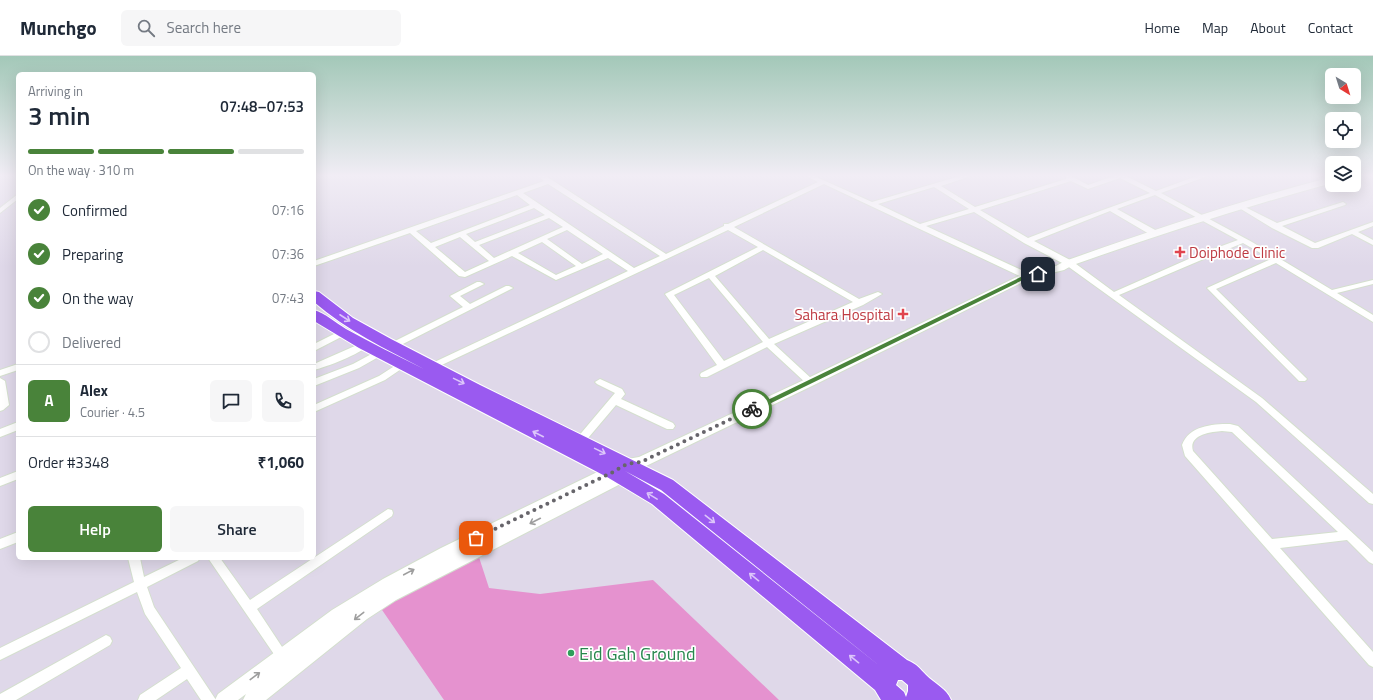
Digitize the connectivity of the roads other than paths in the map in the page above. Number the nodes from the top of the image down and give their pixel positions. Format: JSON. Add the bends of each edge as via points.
{"nodes":[{"id":1,"x":482,"y":206,"type":"edge"},
{"id":2,"x":532,"y":206,"type":"edge"},
{"id":3,"x":537,"y":206,"type":"edge"},
{"id":4,"x":588,"y":206,"type":"edge"},
{"id":5,"x":767,"y":206,"type":"edge"},
{"id":6,"x":876,"y":206,"type":"edge"},
{"id":7,"x":968,"y":206,"type":"edge"},
{"id":8,"x":982,"y":206,"type":"edge"},
{"id":9,"x":1119,"y":206,"type":"edge"},
{"id":10,"x":1180,"y":206,"type":"edge"},
{"id":11,"x":1239,"y":206,"type":"joint"},
{"id":12,"x":1337,"y":206,"type":"edge"},
{"id":13,"x":973,"y":209,"type":"junction"},
{"id":14,"x":1111,"y":209,"type":"junction"},
{"id":15,"x":550,"y":215,"type":"junction"},
{"id":16,"x":1203,"y":219,"type":"junction"},
{"id":17,"x":1373,"y":224,"type":"edge"},
{"id":18,"x":727,"y":226,"type":"junction"},
{"id":19,"x":920,"y":226,"type":"junction"},
{"id":20,"x":1275,"y":226,"type":"junction"},
{"id":21,"x":568,"y":227,"type":"junction"},
{"id":22,"x":412,"y":231,"type":"junction"},
{"id":23,"x":1353,"y":232,"type":"junction"},
{"id":24,"x":1154,"y":233,"type":"junction"},
{"id":25,"x":461,"y":234,"type":"junction"},
{"id":26,"x":542,"y":239,"type":"junction"},
{"id":27,"x":1027,"y":241,"type":"junction"},
{"id":28,"x":1242,"y":241,"type":"junction"},
{"id":29,"x":1373,"y":243,"type":"edge"},
{"id":30,"x":473,"y":245,"type":"junction"},
{"id":31,"x":430,"y":246,"type":"junction"},
{"id":32,"x":763,"y":247,"type":"junction"},
{"id":33,"x":513,"y":253,"type":"junction"},
{"id":34,"x":608,"y":255,"type":"junction"},
{"id":35,"x":664,"y":256,"type":"junction"},
{"id":36,"x":1276,"y":260,"type":"junction"},
{"id":37,"x":494,"y":262,"type":"junction"},
{"id":38,"x":316,"y":263,"type":"edge"},
{"id":39,"x":1069,"y":263,"type":"junction"},
{"id":40,"x":582,"y":267,"type":"junction"},
{"id":41,"x":633,"y":271,"type":"junction"},
{"id":42,"x":710,"y":275,"type":"junction"},
{"id":43,"x":1027,"y":276,"type":"junction"},
{"id":44,"x":1373,"y":282,"type":"edge"},
{"id":45,"x":480,"y":284,"type":"dead end"},
{"id":46,"x":509,"y":288,"type":"dead end"},
{"id":47,"x":1332,"y":292,"type":"junction"},
{"id":48,"x":878,"y":294,"type":"dead end"},
{"id":49,"x":1113,"y":295,"type":"junction"},
{"id":50,"x":316,"y":297,"type":"edge"},
{"id":51,"x":860,"y":303,"type":"junction"},
{"id":52,"x":469,"y":308,"type":"junction"},
{"id":53,"x":316,"y":315,"type":"edge"},
{"id":54,"x":1373,"y":319,"type":"edge"},
{"id":55,"x":342,"y":333,"type":"junction"},
{"id":56,"x":768,"y":343,"type":"junction"},
{"id":57,"x":364,"y":345,"type":"junction"},
{"id":58,"x":316,"y":347,"type":"edge"},
{"id":59,"x":386,"y":349,"type":"junction"},
{"id":60,"x":407,"y":361,"type":"junction"},
{"id":61,"x":316,"y":366,"type":"edge"},
{"id":62,"x":723,"y":366,"type":"junction"},
{"id":63,"x":16,"y":368,"type":"edge"},
{"id":64,"x":425,"y":371,"type":"junction"},
{"id":65,"x":0,"y":373,"type":"edge"},
{"id":66,"x":704,"y":375,"type":"dead end"},
{"id":67,"x":1302,"y":379,"type":"dead end"},
{"id":68,"x":0,"y":381,"type":"edge"},
{"id":69,"x":316,"y":382,"type":"edge"},
{"id":70,"x":600,"y":382,"type":"dead end"},
{"id":71,"x":810,"y":382,"type":"junction"},
{"id":72,"x":615,"y":400,"type":"junction"},
{"id":73,"x":0,"y":408,"type":"edge"},
{"id":74,"x":316,"y":408,"type":"edge"},
{"id":75,"x":670,"y":426,"type":"dead end"},
{"id":76,"x":16,"y":427,"type":"edge"},
{"id":77,"x":0,"y":433,"type":"edge"},
{"id":78,"x":580,"y":441,"type":"junction"},
{"id":79,"x":628,"y":469,"type":"junction"},
{"id":80,"x":16,"y":476,"type":"edge"},
{"id":81,"x":0,"y":482,"type":"edge"},
{"id":82,"x":1373,"y":500,"type":"edge"},
{"id":83,"x":388,"y":513,"type":"dead end"},
{"id":84,"x":1349,"y":534,"type":"junction"},
{"id":85,"x":16,"y":537,"type":"edge"},
{"id":86,"x":0,"y":544,"type":"edge"},
{"id":87,"x":1270,"y":544,"type":"junction"},
{"id":88,"x":1371,"y":555,"type":"edge"},
{"id":89,"x":134,"y":560,"type":"edge"},
{"id":90,"x":190,"y":560,"type":"edge"},
{"id":91,"x":215,"y":560,"type":"edge"},
{"id":92,"x":140,"y":585,"type":"junction"},
{"id":93,"x":249,"y":608,"type":"junction"},
{"id":94,"x":106,"y":641,"type":"dead end"},
{"id":95,"x":0,"y":654,"type":"edge"},
{"id":96,"x":282,"y":656,"type":"junction"},
{"id":97,"x":1373,"y":661,"type":"edge"},
{"id":98,"x":901,"y":668,"type":"junction"},
{"id":99,"x":293,"y":669,"type":"junction"},
{"id":100,"x":189,"y":670,"type":"junction"},
{"id":101,"x":917,"y":692,"type":"edge"},
{"id":102,"x":888,"y":695,"type":"edge"},
{"id":103,"x":3,"y":700,"type":"edge"},
{"id":104,"x":146,"y":700,"type":"edge"},
{"id":105,"x":209,"y":700,"type":"edge"},
{"id":106,"x":224,"y":700,"type":"edge"},
{"id":107,"x":252,"y":700,"type":"edge"},
{"id":108,"x":940,"y":700,"type":"edge"}],
"edges":[{"from":1,"to":22,"type":"street"},
{"from":2,"to":25,"type":"street"},
{"from":3,"to":15,"type":"street"},
{"from":4,"to":35,"type":"street"},
{"from":5,"to":18,"type":"street"},
{"from":6,"to":19,"type":"street"},
{"from":7,"to":13,"type":"street"},
{"from":8,"to":13,"type":"street"},
{"from":9,"to":14,"type":"street"},
{"from":10,"to":16,"type":"street"},
{"from":11,"to":16,"type":"street"},
{"from":11,"to":20,"type":"street"},
{"from":12,"to":20,"type":"street"},
{"from":13,"to":19,"type":"street"},
{"from":13,"to":27,"type":"street"},
{"from":14,"to":24,"type":"street"},
{"from":14,"to":27,"type":"street"},
{"from":15,"to":21,"type":"street"},
{"from":15,"to":30,"type":"street"},
{"from":16,"to":24,"type":"street"},
{"from":16,"to":28,"type":"street"},
{"from":17,"to":23,"type":"street"},
{"from":18,"to":32,"type":"street"},
{"from":18,"to":35,"type":"street"},
{"from":19,"to":43,"type":"street"},
{"from":20,"to":23,"type":"street","via":[[1316,246]]},
{"from":21,"to":26,"type":"street"},
{"from":21,"to":34,"type":"street"},
{"from":22,"to":31,"type":"street"},
{"from":22,"to":38,"type":"street"},
{"from":23,"to":29,"type":"street"},
{"from":24,"to":39,"type":"street"},
{"from":25,"to":30,"type":"street"},
{"from":25,"to":31,"type":"street"},
{"from":26,"to":33,"type":"street"},
{"from":26,"to":40,"type":"street"},
{"from":27,"to":39,"type":"street"},
{"from":28,"to":36,"type":"street"},
{"from":28,"to":49,"type":"street"},
{"from":30,"to":37,"type":"street"},
{"from":31,"to":37,"type":"street","via":[[462,274],[469,274]]},
{"from":32,"to":42,"type":"street"},
{"from":32,"to":51,"type":"street"},
{"from":33,"to":37,"type":"street"},
{"from":33,"to":40,"type":"street","via":[[556,278]]},
{"from":34,"to":40,"type":"street"},
{"from":34,"to":41,"type":"street"},
{"from":35,"to":41,"type":"street"},
{"from":36,"to":47,"type":"street"},
{"from":36,"to":67,"type":"street","via":[[1211,288]]},
{"from":39,"to":43,"type":"street","via":[[1060,268]]},
{"from":39,"to":49,"type":"street"},
{"from":41,"to":64,"type":"street"},
{"from":42,"to":56,"type":"street"},
{"from":42,"to":62,"type":"street","via":[[669,294]]},
{"from":43,"to":71,"type":"street"},
{"from":44,"to":47,"type":"street"},
{"from":45,"to":52,"type":"street","via":[[454,296]]},
{"from":46,"to":52,"type":"street"},
{"from":47,"to":54,"type":"street"},
{"from":48,"to":51,"type":"street"},
{"from":49,"to":82,"type":"street","via":[[1259,400]]},
{"from":50,"to":59,"type":"highway","one_way":true},
{"from":51,"to":56,"type":"street"},
{"from":52,"to":59,"type":"street"},
{"from":53,"to":55,"type":"highway"},
{"from":55,"to":57,"type":"highway"},
{"from":55,"to":58,"type":"street"},
{"from":56,"to":62,"type":"street"},
{"from":56,"to":71,"type":"street"},
{"from":57,"to":59,"type":"highway"},
{"from":57,"to":61,"type":"street"},
{"from":59,"to":60,"type":"highway"},
{"from":59,"to":69,"type":"street","via":[[356,366]]},
{"from":60,"to":64,"type":"highway"},
{"from":60,"to":74,"type":"street","via":[[367,385]]},
{"from":62,"to":66,"type":"street"},
{"from":63,"to":65,"type":"street"},
{"from":64,"to":78,"type":"highway","one_way":true},
{"from":79,"to":64,"type":"highway","one_way":true},
{"from":68,"to":73,"type":"street","via":[[4,405]]},
{"from":70,"to":72,"type":"street","via":[[620,392]]},
{"from":71,"to":79,"type":"street"},
{"from":72,"to":75,"type":"street"},
{"from":72,"to":78,"type":"street"},
{"from":76,"to":77,"type":"street"},
{"from":78,"to":79,"type":"highway","one_way":true},
{"from":96,"to":79,"type":"street","one_way":true,"via":[[338,615],[388,584],[452,550]]},
{"from":79,"to":98,"type":"highway","one_way":true,"via":[[667,485]]},
{"from":79,"to":99,"type":"street","one_way":true,"via":[[390,595],[361,614]]},
{"from":102,"to":79,"type":"highway","one_way":true,"via":[[658,499]]},
{"from":80,"to":81,"type":"street"},
{"from":83,"to":93,"type":"street"},
{"from":84,"to":87,"type":"street"},
{"from":84,"to":87,"type":"street","via":[[1235,429],[1227,427],[1193,434],[1188,442],[1190,453]]},
{"from":84,"to":88,"type":"street"},
{"from":85,"to":86,"type":"street"},
{"from":87,"to":97,"type":"street"},
{"from":89,"to":92,"type":"street"},
{"from":90,"to":92,"type":"street"},
{"from":91,"to":93,"type":"street"},
{"from":92,"to":95,"type":"street"},
{"from":92,"to":100,"type":"street","via":[[149,610]]},
{"from":93,"to":96,"type":"street"},
{"from":94,"to":103,"type":"street"},
{"from":96,"to":99,"type":"street"},
{"from":106,"to":96,"type":"street","one_way":true},
{"from":98,"to":101,"type":"highway","via":[[912,673]]},
{"from":98,"to":102,"type":"highway","via":[[887,674]]},
{"from":99,"to":107,"type":"street"},
{"from":100,"to":104,"type":"street"},
{"from":100,"to":105,"type":"street"},
{"from":101,"to":108,"type":"highway"}]}
